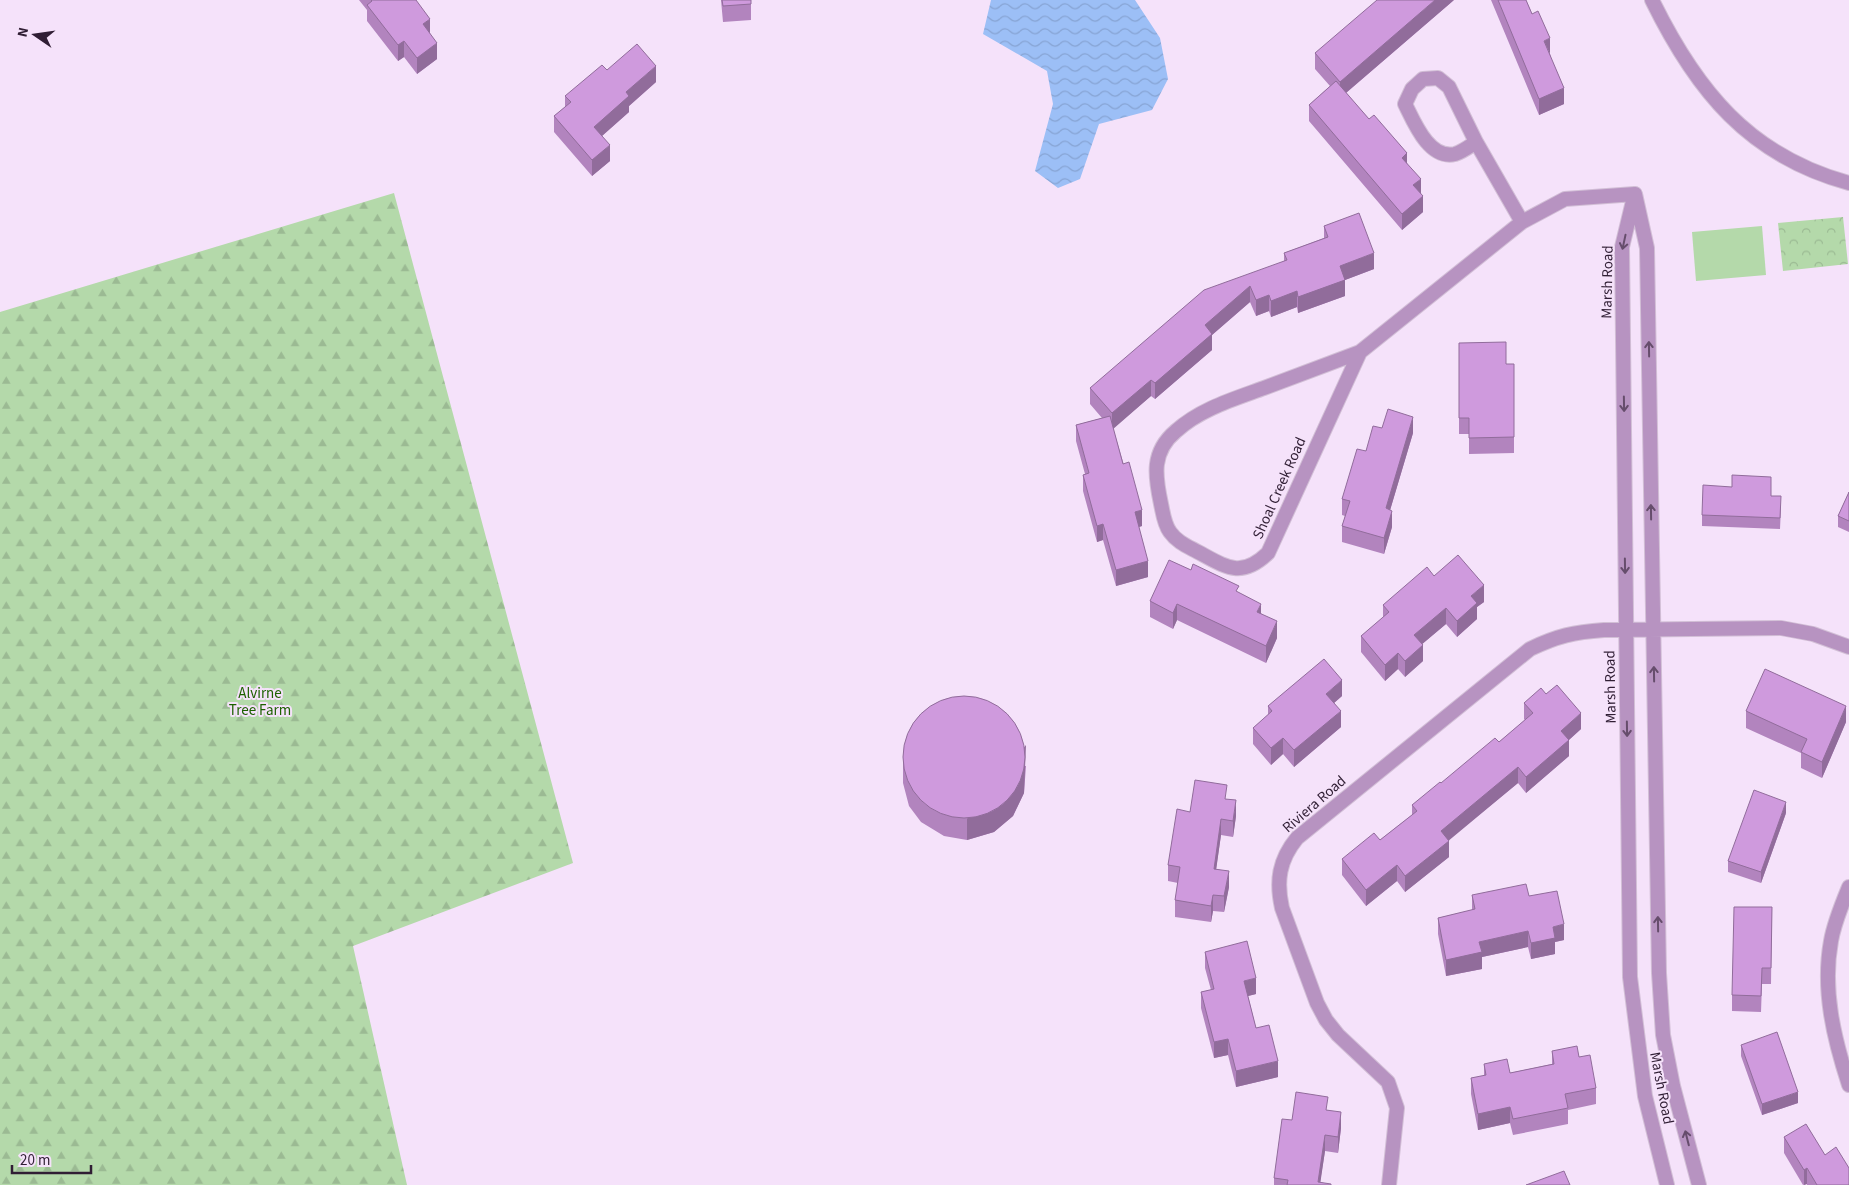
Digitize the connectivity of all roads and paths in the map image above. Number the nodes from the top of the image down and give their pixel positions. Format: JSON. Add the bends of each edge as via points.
{"nodes":[{"id":1,"x":1652,"y":0,"type":"edge"},
{"id":2,"x":1476,"y":142,"type":"junction"},
{"id":3,"x":1849,"y":183,"type":"edge"},
{"id":4,"x":1635,"y":194,"type":"junction"},
{"id":5,"x":1522,"y":222,"type":"junction"},
{"id":6,"x":1360,"y":352,"type":"junction"},
{"id":7,"x":1626,"y":629,"type":"junction"},
{"id":8,"x":1653,"y":629,"type":"junction"},
{"id":9,"x":1849,"y":648,"type":"edge"},
{"id":10,"x":1849,"y":887,"type":"edge"},
{"id":11,"x":1849,"y":1085,"type":"edge"},
{"id":12,"x":1389,"y":1185,"type":"edge"},
{"id":13,"x":1667,"y":1185,"type":"edge"},
{"id":14,"x":1700,"y":1185,"type":"edge"}],
"edges":[{"from":1,"to":3,"type":"street","via":[[1689,66],[1732,119],[1787,159]]},
{"from":2,"to":2,"type":"street","via":[[1449,87],[1438,78],[1423,79],[1412,88],[1405,104],[1416,126],[1433,148],[1455,154]]},
{"from":2,"to":5,"type":"street"},
{"from":4,"to":5,"type":"street","name":"Shoal Creek Road","via":[[1565,199]]},
{"from":4,"to":7,"type":"street","name":"Marsh Road","one_way":true,"via":[[1622,248]]},
{"from":8,"to":4,"type":"street","name":"Marsh Road","one_way":true,"via":[[1647,248]]},
{"from":5,"to":6,"type":"street","name":"Shoal Creek Road"},
{"from":6,"to":6,"type":"street","name":"Shoal Creek Road","via":[[1268,553],[1250,566],[1228,568],[1178,541],[1164,518],[1155,475],[1161,449],[1168,439],[1220,404]]},
{"from":7,"to":8,"type":"street","name":"Riviera Road"},
{"from":7,"to":12,"type":"street","name":"Riviera Road","via":[[1579,631],[1530,649],[1307,828],[1288,850],[1282,864],[1279,893],[1282,908],[1317,1003],[1338,1036],[1388,1082],[1397,1108]]},
{"from":7,"to":13,"type":"street","name":"Marsh Road","one_way":true,"via":[[1630,977],[1645,1096]]},
{"from":8,"to":9,"type":"street","name":"Riviera Road","via":[[1780,628],[1813,634]]},
{"from":14,"to":8,"type":"street","name":"Marsh Road","one_way":true,"via":[[1664,1034],[1659,973]]},
{"from":10,"to":11,"type":"street","via":[[1831,941],[1828,981],[1830,1017]]}]}
